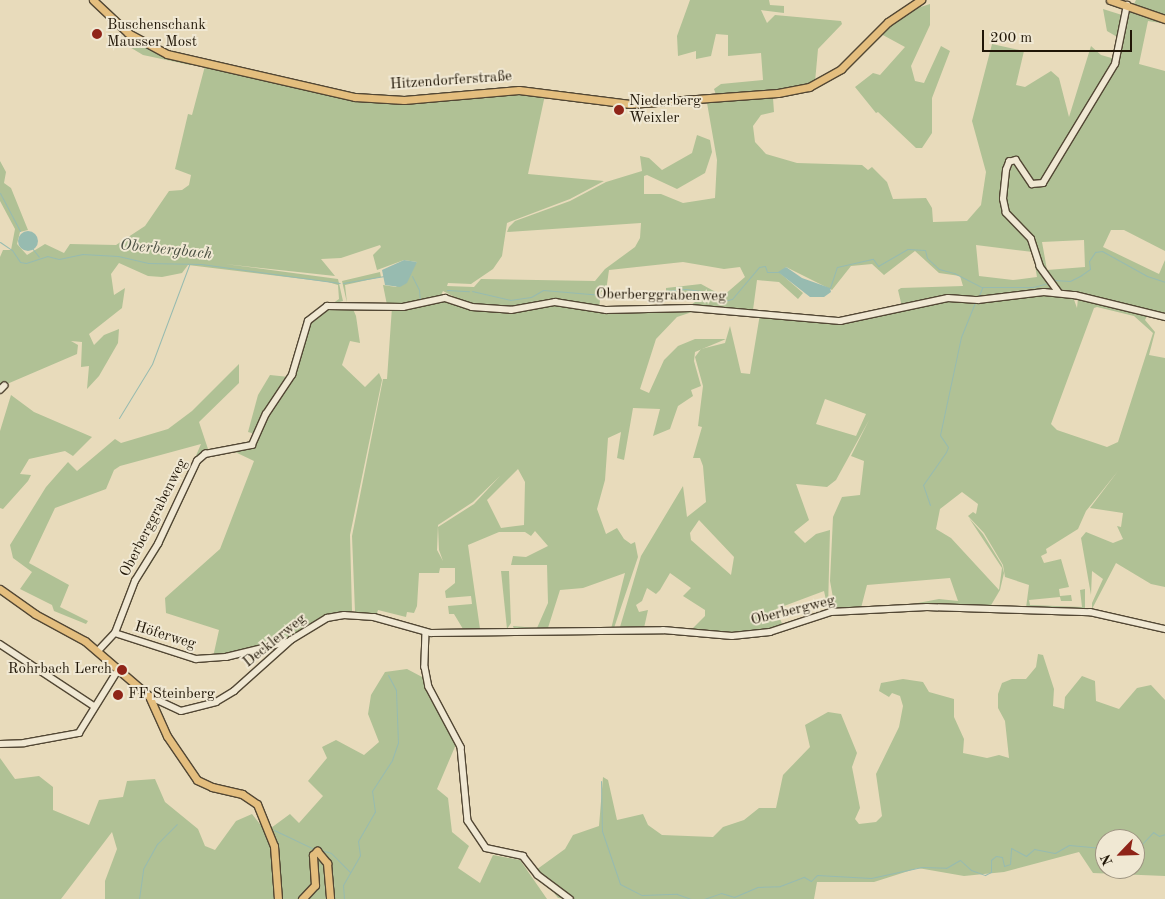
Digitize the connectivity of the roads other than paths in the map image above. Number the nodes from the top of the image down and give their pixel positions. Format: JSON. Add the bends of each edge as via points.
{"nodes":[{"id":1,"x":93,"y":0,"type":"edge"},
{"id":2,"x":921,"y":0,"type":"edge"},
{"id":3,"x":1110,"y":0,"type":"edge"},
{"id":4,"x":1127,"y":5,"type":"junction"},
{"id":5,"x":1165,"y":19,"type":"edge"},
{"id":6,"x":1058,"y":292,"type":"junction"},
{"id":7,"x":1165,"y":317,"type":"edge"},
{"id":8,"x":0,"y":589,"type":"edge"},
{"id":9,"x":1165,"y":629,"type":"edge"},
{"id":10,"x":426,"y":632,"type":"junction"},
{"id":11,"x":115,"y":633,"type":"junction"},
{"id":12,"x":292,"y":640,"type":"junction"},
{"id":13,"x":0,"y":644,"type":"edge"},
{"id":14,"x":98,"y":651,"type":"junction"},
{"id":15,"x":118,"y":670,"type":"junction"},
{"id":16,"x":149,"y":696,"type":"junction"},
{"id":17,"x":94,"y":706,"type":"junction"},
{"id":18,"x":1,"y":745,"type":"edge"},
{"id":19,"x":278,"y":899,"type":"edge"},
{"id":20,"x":302,"y":899,"type":"edge"},
{"id":21,"x":330,"y":899,"type":"edge"},
{"id":22,"x":570,"y":899,"type":"edge"}],
"edges":[{"from":1,"to":2,"type":"main road","name":"Hitzendorferstraße","via":[[121,28],[167,54],[355,97],[410,100],[518,90],[630,104],[778,93],[809,87],[840,69],[888,22]]},
{"from":3,"to":4,"type":"main road"},
{"from":4,"to":5,"type":"main road"},
{"from":4,"to":6,"type":"street","via":[[1115,64],[1049,175],[1042,184],[1035,185],[1016,160],[1009,162],[1007,167],[1004,209],[1012,222],[1031,239],[1038,263]]},
{"from":6,"to":7,"type":"street","name":"Oberberggrabenweg"},
{"from":6,"to":11,"type":"street","name":"Oberberggrabenweg","via":[[978,300],[948,298],[840,321],[691,308],[606,310],[555,302],[511,310],[472,307],[445,298],[407,307],[325,307],[308,321],[292,375],[266,414],[252,445],[205,454],[195,464],[132,588]]},
{"from":8,"to":14,"type":"main road"},
{"from":9,"to":10,"type":"street","name":"Oberbergweg","via":[[1090,612],[927,607],[827,612],[777,630],[738,636],[663,630]]},
{"from":10,"to":12,"type":"street","name":"Decklerweg","via":[[374,617],[344,615],[327,618]]},
{"from":10,"to":22,"type":"street","via":[[429,687],[462,747],[468,821],[486,848],[524,856],[538,875]]},
{"from":11,"to":12,"type":"street","name":"Höferweg","via":[[189,658],[205,659],[256,652]]},
{"from":11,"to":14,"type":"street","name":"Höferweg"},
{"from":12,"to":16,"type":"street","name":"Decklerweg","via":[[234,691],[213,704],[180,711]]},
{"from":13,"to":17,"type":"street"},
{"from":14,"to":15,"type":"main road"},
{"from":15,"to":16,"type":"main road"},
{"from":15,"to":17,"type":"street"},
{"from":16,"to":19,"type":"main road","via":[[167,736],[194,777],[208,786],[247,796],[262,812],[274,846]]},
{"from":17,"to":18,"type":"street","via":[[75,735]]},
{"from":20,"to":21,"type":"main road","via":[[315,885],[313,854],[317,851],[327,863]]}]}
